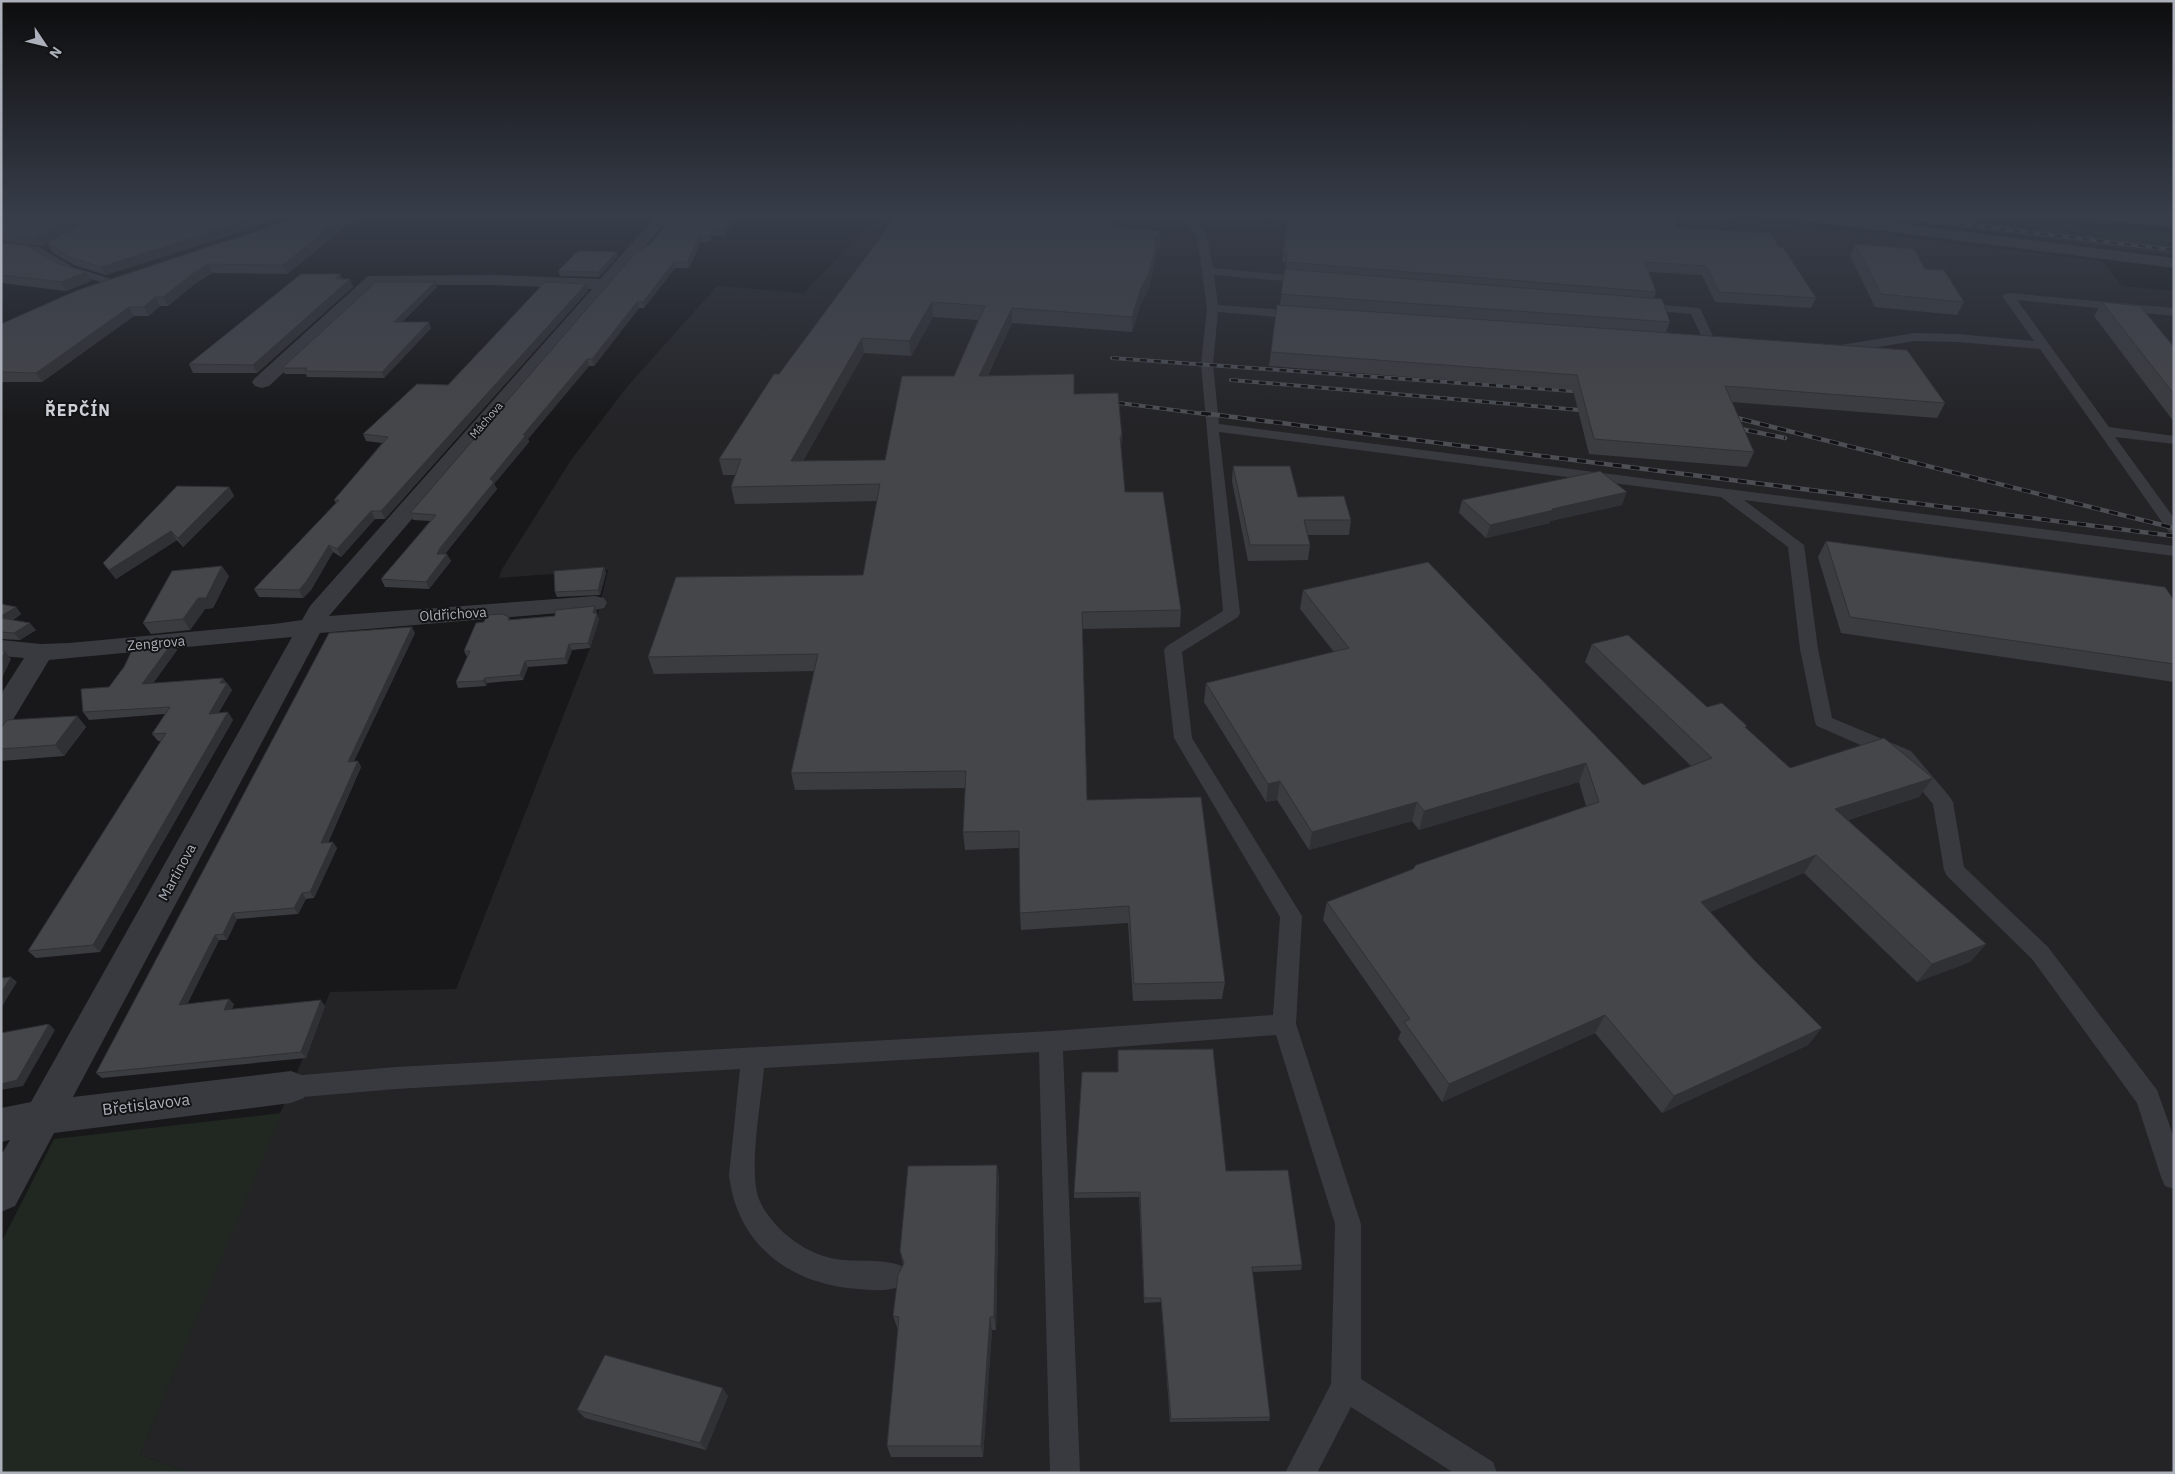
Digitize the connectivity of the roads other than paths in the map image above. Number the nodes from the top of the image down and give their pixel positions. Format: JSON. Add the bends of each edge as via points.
{"nodes":[{"id":1,"x":100,"y":284,"type":"edge"},
{"id":2,"x":370,"y":284,"type":"edge"},
{"id":3,"x":599,"y":284,"type":"edge"},
{"id":4,"x":605,"y":284,"type":"joint"},
{"id":5,"x":1209,"y":284,"type":"edge"},
{"id":6,"x":82,"y":290,"type":"edge"},
{"id":7,"x":1628,"y":306,"type":"edge"},
{"id":8,"x":1212,"y":308,"type":"junction"},
{"id":9,"x":2174,"y":312,"type":"edge"},
{"id":10,"x":1310,"y":315,"type":"edge"},
{"id":11,"x":1711,"y":345,"type":"edge"},
{"id":12,"x":2043,"y":346,"type":"junction"},
{"id":13,"x":1824,"y":351,"type":"edge"},
{"id":14,"x":262,"y":382,"type":"dead end"},
{"id":15,"x":1212,"y":427,"type":"junction"},
{"id":16,"x":2104,"y":431,"type":"junction"},
{"id":17,"x":2174,"y":440,"type":"edge"},
{"id":18,"x":1725,"y":493,"type":"junction"},
{"id":19,"x":2174,"y":529,"type":"edge"},
{"id":20,"x":2174,"y":551,"type":"edge"},
{"id":21,"x":595,"y":603,"type":"dead end"},
{"id":22,"x":311,"y":626,"type":"junction"},
{"id":23,"x":1,"y":648,"type":"edge"},
{"id":24,"x":42,"y":652,"type":"junction"},
{"id":25,"x":1,"y":716,"type":"edge"},
{"id":26,"x":1284,"y":1024,"type":"junction"},
{"id":27,"x":1051,"y":1041,"type":"junction"},
{"id":28,"x":753,"y":1058,"type":"junction"},
{"id":29,"x":290,"y":1087,"type":"joint"},
{"id":30,"x":43,"y":1117,"type":"junction"},
{"id":31,"x":1,"y":1125,"type":"edge"},
{"id":32,"x":2174,"y":1178,"type":"edge"},
{"id":33,"x":1,"y":1193,"type":"edge"},
{"id":34,"x":892,"y":1276,"type":"dead end"},
{"id":35,"x":1346,"y":1387,"type":"junction"},
{"id":36,"x":1065,"y":1473,"type":"edge"},
{"id":37,"x":1300,"y":1473,"type":"edge"},
{"id":38,"x":1482,"y":1473,"type":"edge"}],
"edges":[{"from":1,"to":6,"type":"street"},
{"from":2,"to":14,"type":"street"},
{"from":3,"to":4,"type":"street"},
{"from":4,"to":22,"type":"street","name":"Máchova","via":[[319,611]]},
{"from":5,"to":8,"type":"lane"},
{"from":7,"to":11,"type":"lane","via":[[1696,312]]},
{"from":8,"to":10,"type":"lane"},
{"from":8,"to":15,"type":"lane","via":[[1207,364]]},
{"from":9,"to":12,"type":"lane","via":[[2008,296]]},
{"from":12,"to":13,"type":"lane","via":[[1915,337]]},
{"from":12,"to":16,"type":"lane"},
{"from":15,"to":18,"type":"lane"},
{"from":15,"to":26,"type":"lane","via":[[1232,613],[1173,650],[1183,738],[1291,916]]},
{"from":16,"to":17,"type":"lane"},
{"from":16,"to":19,"type":"lane"},
{"from":18,"to":20,"type":"lane"},
{"from":18,"to":32,"type":"lane","via":[[1796,545],[1809,648],[1824,722],[1904,756],[1943,802],[1954,870],[2040,954],[2148,1098]]},
{"from":21,"to":22,"type":"street","name":"Oldřichova"},
{"from":22,"to":24,"type":"street","name":"Zengrova"},
{"from":22,"to":30,"type":"street","name":"Martinova"},
{"from":23,"to":24,"type":"street","name":"Zengrova"},
{"from":24,"to":25,"type":"street"},
{"from":26,"to":27,"type":"lane"},
{"from":26,"to":35,"type":"lane","via":[[1348,1224]]},
{"from":27,"to":28,"type":"lane"},
{"from":27,"to":36,"type":"lane"},
{"from":28,"to":29,"type":"lane"},
{"from":28,"to":34,"type":"lane","via":[[742,1176],[748,1206],[763,1232],[780,1248],[826,1270],[860,1276]]},
{"from":29,"to":30,"type":"street","name":"Břetislavova"},
{"from":30,"to":31,"type":"street","name":"Břetislavova"},
{"from":30,"to":33,"type":"street","name":"Martinova"},
{"from":35,"to":37,"type":"lane"},
{"from":35,"to":38,"type":"lane"}]}
